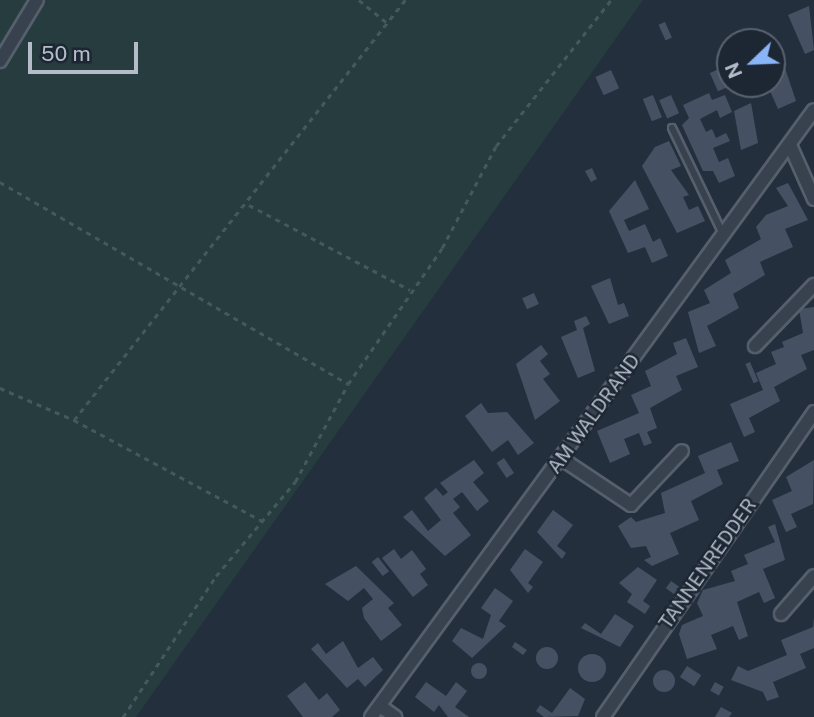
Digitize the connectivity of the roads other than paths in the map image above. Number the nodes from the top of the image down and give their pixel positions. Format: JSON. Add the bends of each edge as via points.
{"nodes":[{"id":1,"x":37,"y":0,"type":"edge"},
{"id":2,"x":0,"y":61,"type":"edge"},
{"id":3,"x":814,"y":110,"type":"edge"},
{"id":4,"x":672,"y":128,"type":"dead end"},
{"id":5,"x":790,"y":145,"type":"junction"},
{"id":6,"x":814,"y":199,"type":"edge"},
{"id":7,"x":724,"y":236,"type":"junction"},
{"id":8,"x":814,"y":285,"type":"edge"},
{"id":9,"x":755,"y":346,"type":"dead end"},
{"id":10,"x":814,"y":412,"type":"edge"},
{"id":11,"x":682,"y":452,"type":"dead end"},
{"id":12,"x":562,"y":459,"type":"junction"},
{"id":13,"x":814,"y":576,"type":"edge"},
{"id":14,"x":781,"y":614,"type":"dead end"},
{"id":15,"x":380,"y":706,"type":"junction"},
{"id":16,"x":372,"y":717,"type":"edge"},
{"id":17,"x":395,"y":717,"type":"edge"},
{"id":18,"x":603,"y":717,"type":"edge"}],
"edges":[{"from":1,"to":2,"type":"street"},
{"from":3,"to":5,"type":"street","name":"AM WALDRAND"},
{"from":4,"to":7,"type":"lane"},
{"from":5,"to":6,"type":"street"},
{"from":5,"to":7,"type":"street","name":"AM WALDRAND"},
{"from":7,"to":12,"type":"street","name":"AM WALDRAND"},
{"from":8,"to":9,"type":"street"},
{"from":10,"to":18,"type":"street","name":"TANNENREDDER"},
{"from":11,"to":12,"type":"street","via":[[631,505]]},
{"from":12,"to":15,"type":"street","name":"AM WALDRAND"},
{"from":13,"to":14,"type":"street"},
{"from":15,"to":16,"type":"street","name":"AM WALDRAND"},
{"from":15,"to":17,"type":"street"}]}
